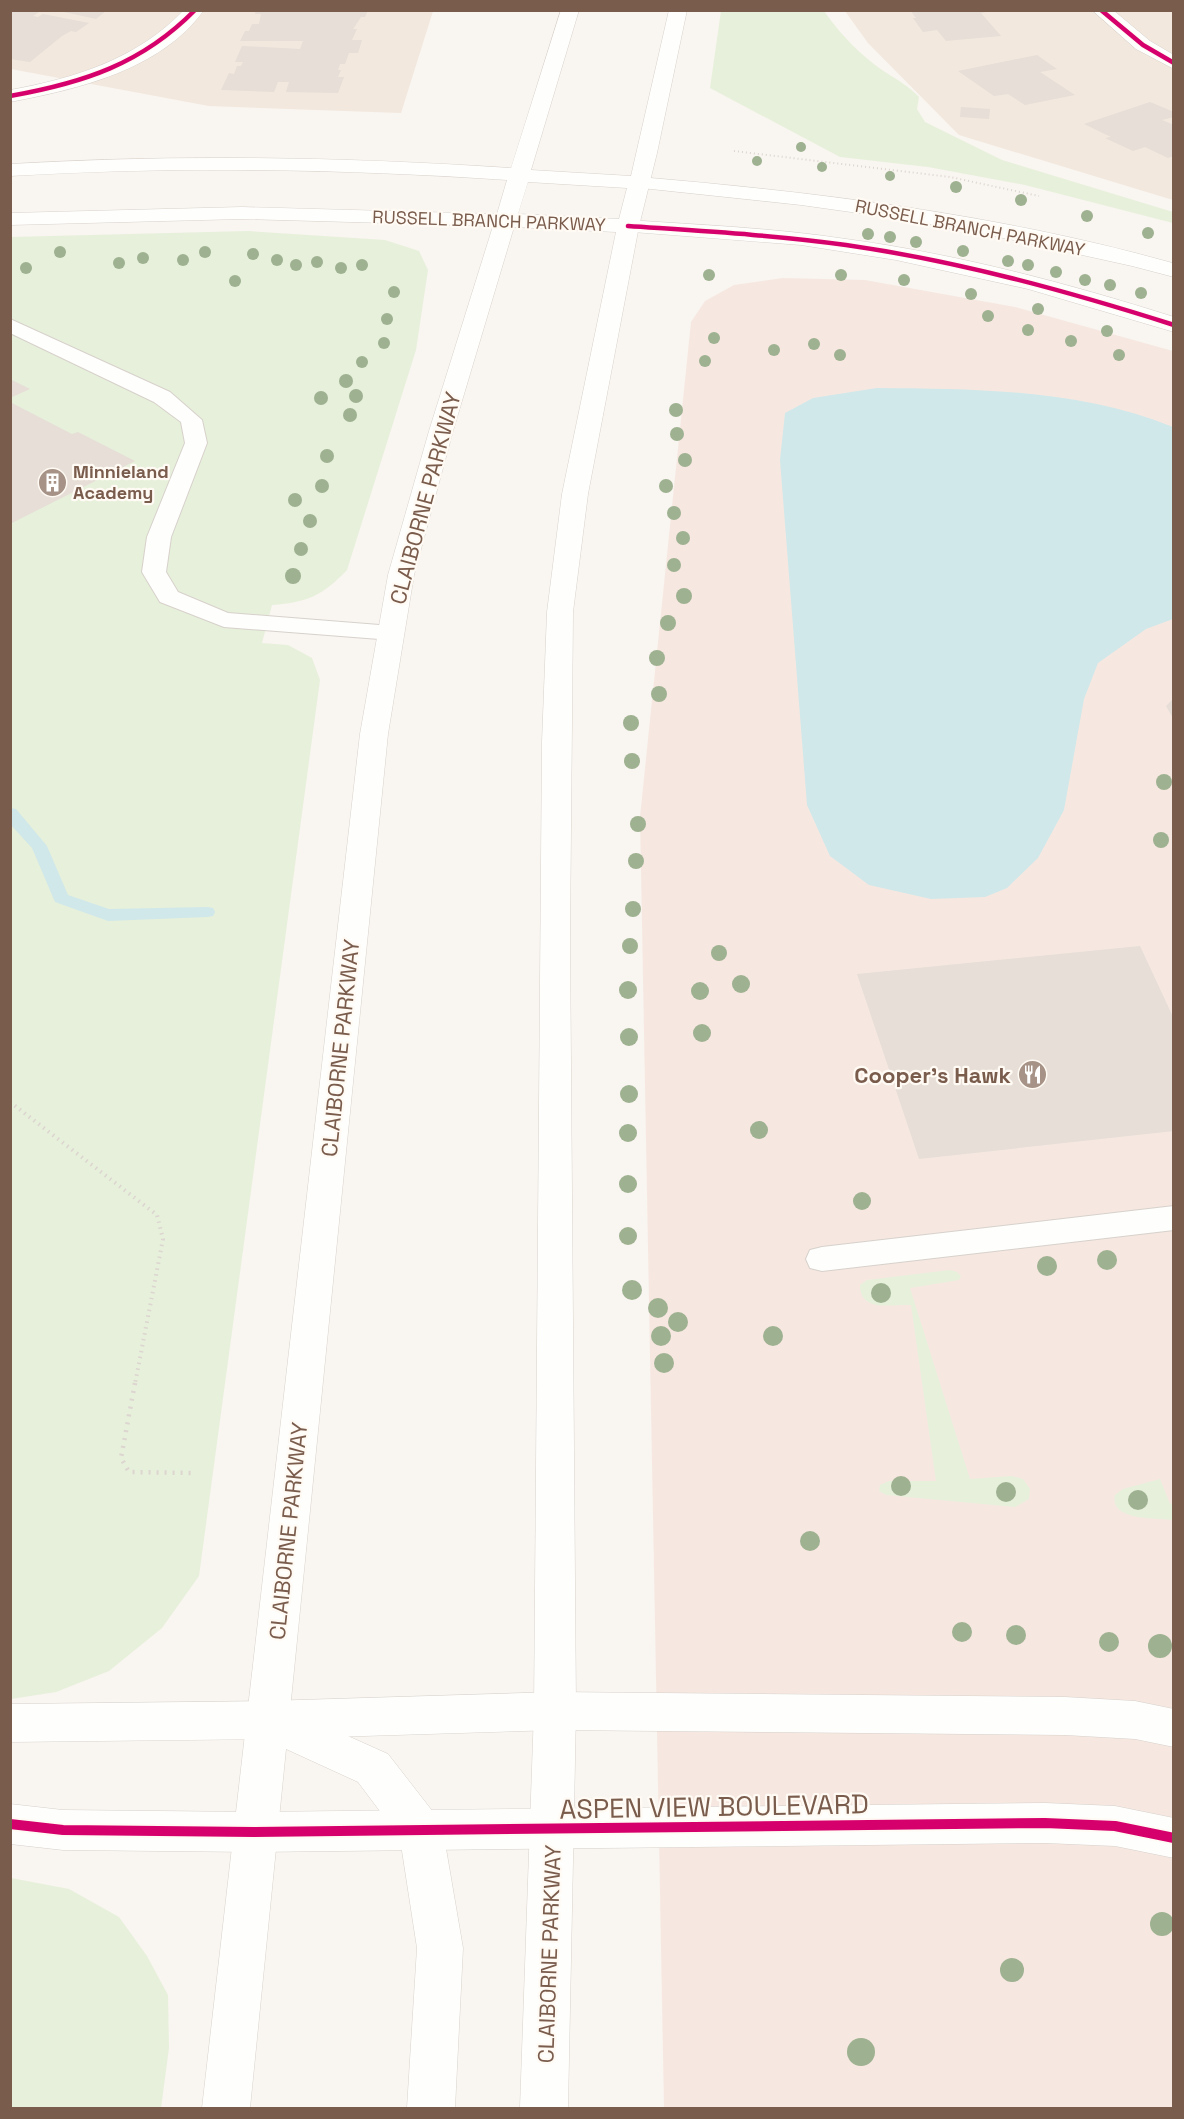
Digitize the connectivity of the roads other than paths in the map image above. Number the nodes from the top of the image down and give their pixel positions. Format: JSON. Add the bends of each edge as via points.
{"nodes":[{"id":1,"x":195,"y":10,"type":"edge"},
{"id":2,"x":570,"y":10,"type":"edge"},
{"id":3,"x":678,"y":10,"type":"edge"},
{"id":4,"x":1101,"y":10,"type":"edge"},
{"id":5,"x":1173,"y":63,"type":"edge"},
{"id":6,"x":10,"y":96,"type":"edge"},
{"id":7,"x":10,"y":170,"type":"edge"},
{"id":8,"x":521,"y":176,"type":"junction"},
{"id":9,"x":639,"y":183,"type":"junction"},
{"id":10,"x":10,"y":219,"type":"edge"},
{"id":11,"x":504,"y":220,"type":"junction"},
{"id":12,"x":628,"y":226,"type":"junction"},
{"id":13,"x":1173,"y":271,"type":"edge"},
{"id":14,"x":10,"y":325,"type":"edge"},
{"id":15,"x":1173,"y":325,"type":"edge"},
{"id":16,"x":392,"y":633,"type":"junction"},
{"id":17,"x":1173,"y":1218,"type":"edge"},
{"id":18,"x":822,"y":1259,"type":"dead end"},
{"id":19,"x":555,"y":1711,"type":"junction"},
{"id":20,"x":267,"y":1720,"type":"junction"},
{"id":21,"x":10,"y":1723,"type":"edge"},
{"id":22,"x":1173,"y":1728,"type":"edge"},
{"id":23,"x":10,"y":1824,"type":"edge"},
{"id":24,"x":552,"y":1830,"type":"junction"},
{"id":25,"x":421,"y":1831,"type":"junction"},
{"id":26,"x":254,"y":1832,"type":"junction"},
{"id":27,"x":1173,"y":1838,"type":"edge"},
{"id":28,"x":226,"y":2109,"type":"edge"},
{"id":29,"x":430,"y":2109,"type":"edge"},
{"id":30,"x":544,"y":2109,"type":"edge"}],
"edges":[{"from":1,"to":6,"type":"main road","via":[[183,24],[130,62],[55,89]]},
{"from":2,"to":8,"type":"main road","name":"CLAIBORNE PARKWAY"},
{"from":3,"to":9,"type":"main road","name":"CLAIBORNE PARKWAY"},
{"from":4,"to":5,"type":"main road","via":[[1143,45]]},
{"from":7,"to":8,"type":"main road","name":"RUSSELL BRANCH PARKWAY","via":[[85,165],[322,164]]},
{"from":8,"to":9,"type":"main road","name":"RUSSELL BRANCH PARKWAY"},
{"from":8,"to":11,"type":"main road","name":"CLAIBORNE PARKWAY"},
{"from":9,"to":12,"type":"main road","name":"CLAIBORNE PARKWAY"},
{"from":9,"to":13,"type":"main road","name":"RUSSELL BRANCH PARKWAY","via":[[785,196],[902,212],[1012,232]]},
{"from":10,"to":11,"type":"main road","name":"RUSSELL BRANCH PARKWAY","via":[[260,213]]},
{"from":11,"to":12,"type":"main road","name":"RUSSELL BRANCH PARKWAY"},
{"from":11,"to":16,"type":"main road","name":"CLAIBORNE PARKWAY","via":[[404,564]]},
{"from":12,"to":15,"type":"main road","name":"RUSSELL BRANCH PARKWAY","via":[[801,239],[916,257],[1012,277]]},
{"from":12,"to":19,"type":"main road","name":"CLAIBORNE PARKWAY","via":[[575,494],[561,612],[554,926]]},
{"from":14,"to":16,"type":"lane","via":[[162,397],[191,420],[196,443],[159,537],[154,572],[169,597],[224,621]]},
{"from":16,"to":20,"type":"main road","name":"CLAIBORNE PARKWAY","via":[[374,734]]},
{"from":17,"to":18,"type":"lane"},
{"from":19,"to":20,"type":"main road"},
{"from":19,"to":22,"type":"main road","via":[[1065,1716],[1135,1720]]},
{"from":19,"to":24,"type":"main road","name":"CLAIBORNE PARKWAY"},
{"from":20,"to":21,"type":"main road"},
{"from":20,"to":25,"type":"main road","via":[[373,1768]]},
{"from":20,"to":26,"type":"main road","name":"CLAIBORNE PARKWAY"},
{"from":23,"to":26,"type":"main road","name":"ASPEN VIEW BOULEVARD","via":[[63,1830]]},
{"from":24,"to":25,"type":"main road","name":"ASPEN VIEW BOULEVARD"},
{"from":24,"to":27,"type":"main road","name":"ASPEN VIEW BOULEVARD","via":[[1045,1823],[1115,1826]]},
{"from":24,"to":30,"type":"main road","name":"CLAIBORNE PARKWAY"},
{"from":25,"to":26,"type":"main road","name":"ASPEN VIEW BOULEVARD"},
{"from":25,"to":29,"type":"main road","via":[[440,1948]]},
{"from":26,"to":28,"type":"main road","name":"CLAIBORNE PARKWAY"}]}
